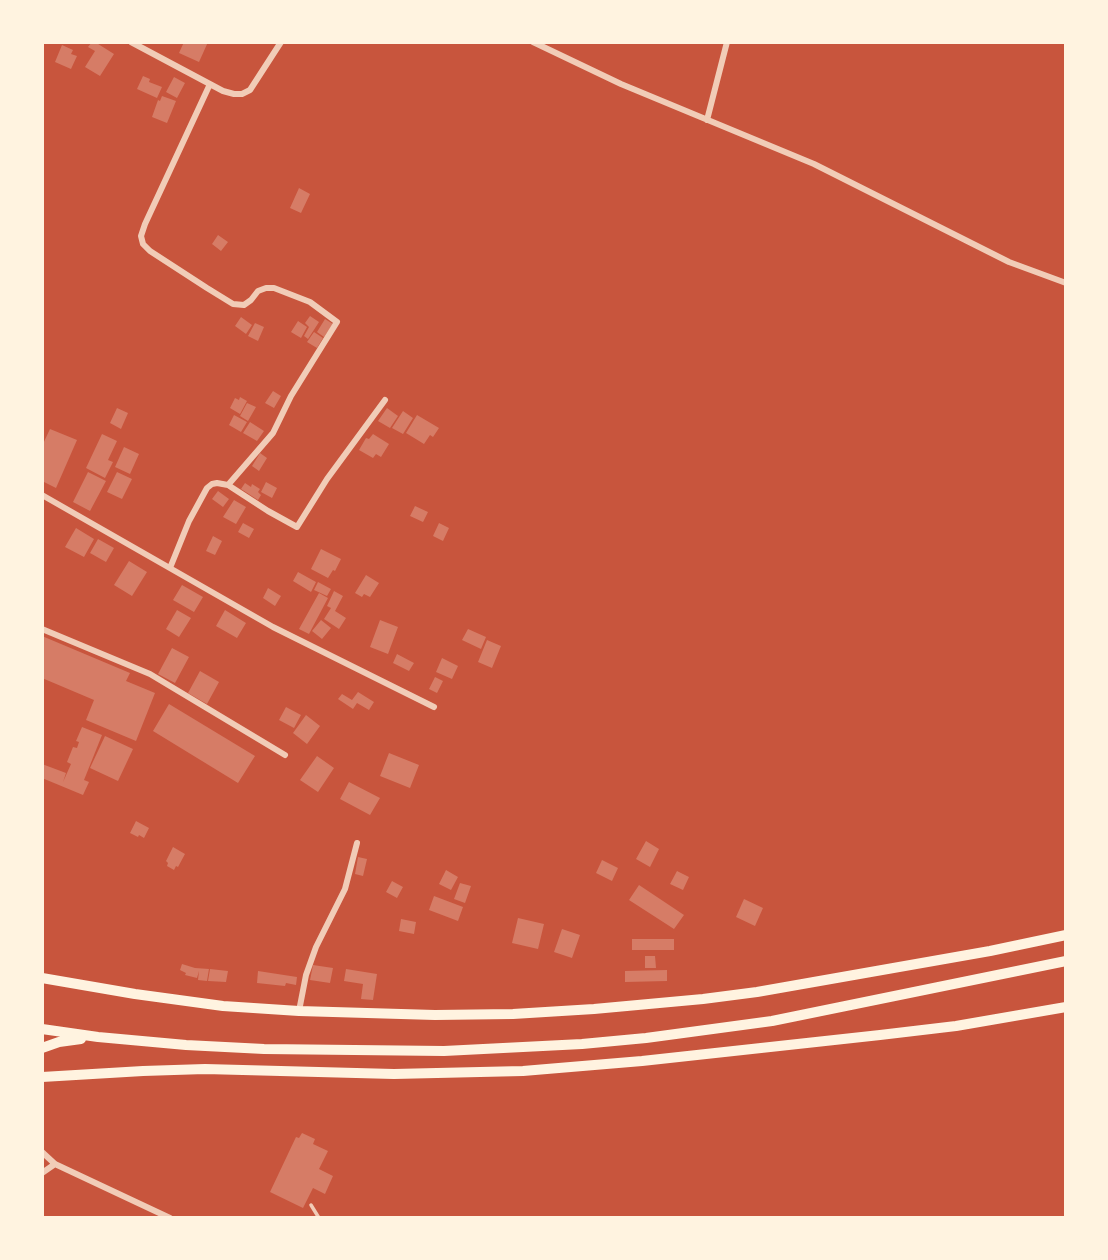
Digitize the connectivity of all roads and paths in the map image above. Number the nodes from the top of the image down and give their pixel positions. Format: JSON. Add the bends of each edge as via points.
{"nodes":[{"id":1,"x":131,"y":42,"type":"edge"},
{"id":2,"x":281,"y":42,"type":"edge"},
{"id":3,"x":533,"y":42,"type":"edge"},
{"id":4,"x":727,"y":42,"type":"edge"},
{"id":5,"x":210,"y":84,"type":"junction"},
{"id":6,"x":707,"y":120,"type":"junction"},
{"id":7,"x":1066,"y":283,"type":"edge"},
{"id":8,"x":385,"y":400,"type":"dead end"},
{"id":9,"x":228,"y":485,"type":"junction"},
{"id":10,"x":42,"y":495,"type":"edge"},
{"id":11,"x":170,"y":568,"type":"junction"},
{"id":12,"x":42,"y":629,"type":"edge"},
{"id":13,"x":434,"y":707,"type":"dead end"},
{"id":14,"x":285,"y":755,"type":"dead end"},
{"id":15,"x":357,"y":843,"type":"dead end"},
{"id":16,"x":1066,"y":935,"type":"edge"},
{"id":17,"x":1066,"y":961,"type":"edge"},
{"id":18,"x":42,"y":978,"type":"edge"},
{"id":19,"x":1066,"y":1007,"type":"edge"},
{"id":20,"x":299,"y":1011,"type":"junction"},
{"id":21,"x":42,"y":1029,"type":"edge"},
{"id":22,"x":98,"y":1037,"type":"junction"},
{"id":23,"x":42,"y":1048,"type":"edge"},
{"id":24,"x":42,"y":1077,"type":"edge"},
{"id":25,"x":42,"y":1152,"type":"edge"},
{"id":26,"x":55,"y":1164,"type":"junction"},
{"id":27,"x":42,"y":1173,"type":"edge"},
{"id":28,"x":311,"y":1205,"type":"dead end"},
{"id":29,"x":170,"y":1218,"type":"edge"},
{"id":30,"x":319,"y":1218,"type":"edge"}],
"edges":[{"from":1,"to":5,"type":"street"},
{"from":2,"to":5,"type":"street","via":[[250,90],[234,94]]},
{"from":3,"to":6,"type":"street"},
{"from":4,"to":6,"type":"street"},
{"from":5,"to":9,"type":"street","via":[[145,224],[143,244],[233,303],[244,305],[258,291],[274,288],[310,302],[337,321],[273,433]]},
{"from":6,"to":7,"type":"street","via":[[814,164],[1009,262]]},
{"from":8,"to":9,"type":"street","via":[[297,527]]},
{"from":9,"to":11,"type":"street","via":[[216,483],[207,488]]},
{"from":10,"to":11,"type":"street"},
{"from":11,"to":13,"type":"street","via":[[273,627]]},
{"from":12,"to":14,"type":"street","via":[[150,674]]},
{"from":15,"to":20,"type":"street","via":[[345,889],[306,975]]},
{"from":16,"to":20,"type":"highway","via":[[703,999],[513,1014]]},
{"from":17,"to":22,"type":"highway","via":[[772,1021],[582,1044],[358,1051]]},
{"from":18,"to":20,"type":"highway","via":[[223,1006]]},
{"from":19,"to":24,"type":"highway","via":[[867,1037],[535,1070],[394,1074],[192,1070]]},
{"from":21,"to":22,"type":"highway"},
{"from":22,"to":23,"type":"highway"},
{"from":25,"to":26,"type":"street"},
{"from":26,"to":27,"type":"street"},
{"from":26,"to":29,"type":"street"},
{"from":28,"to":30,"type":"lane"}]}
